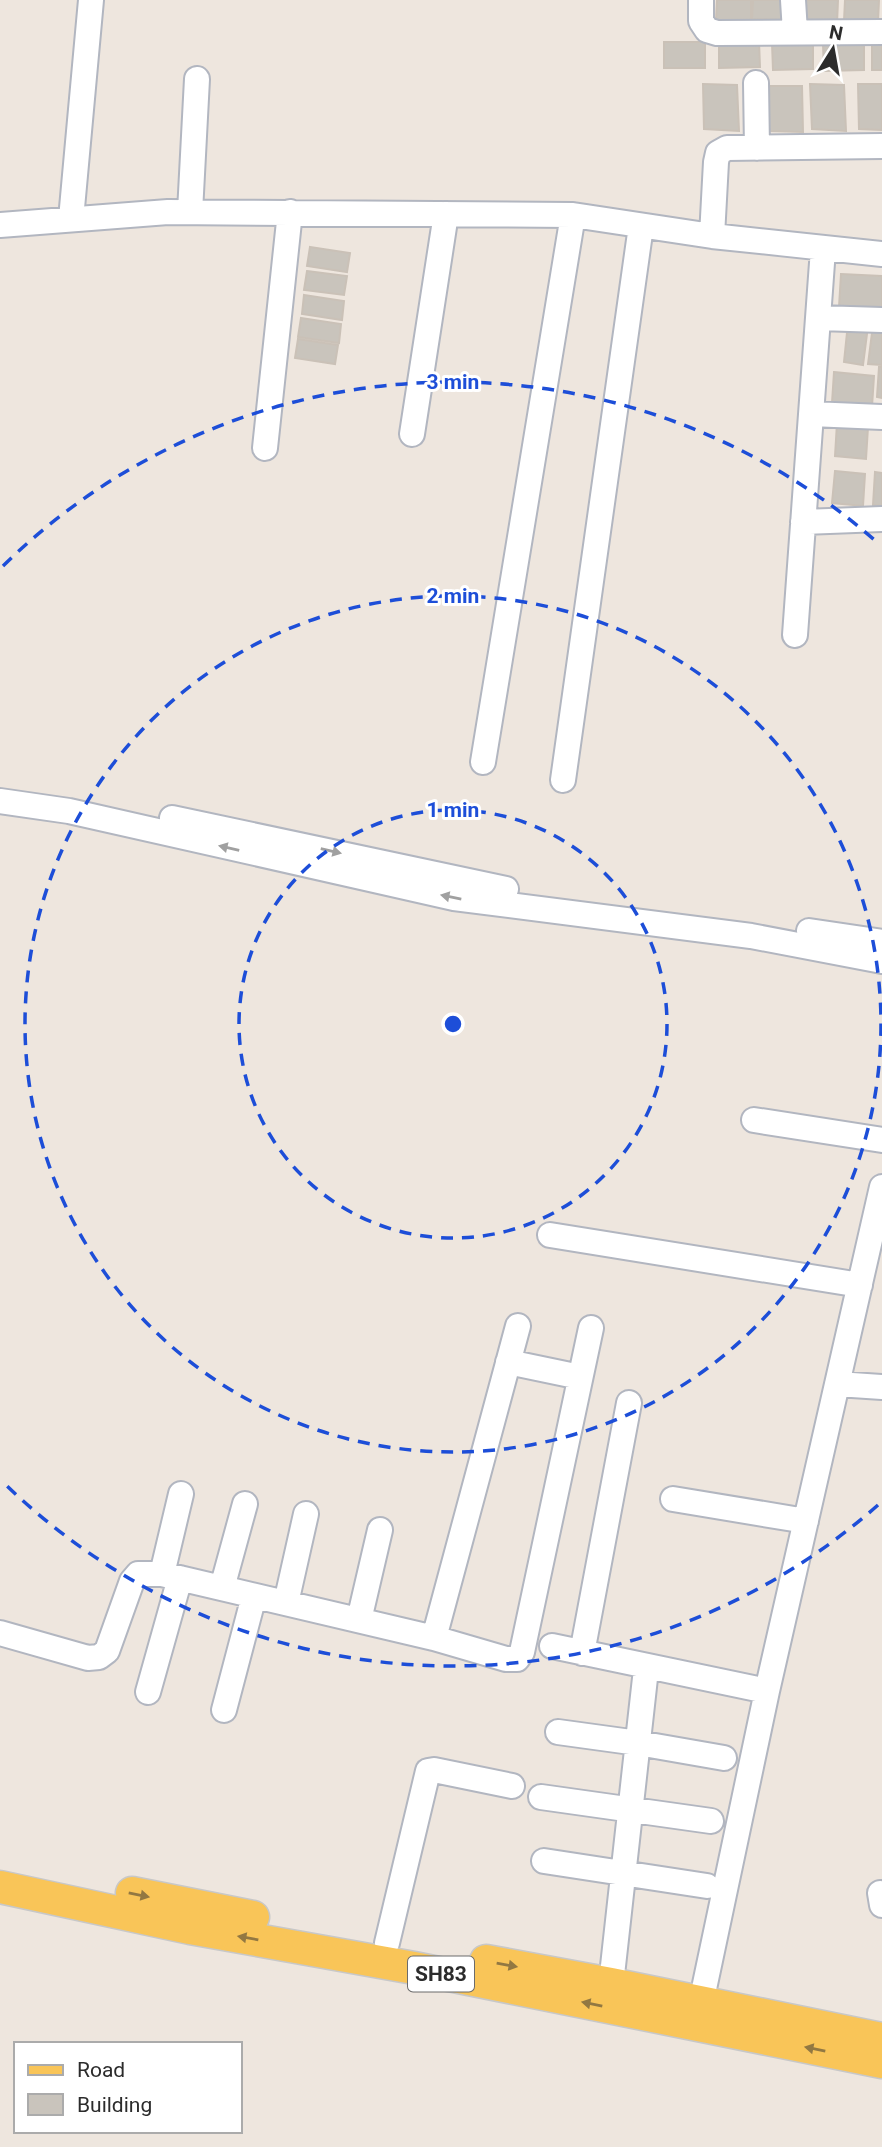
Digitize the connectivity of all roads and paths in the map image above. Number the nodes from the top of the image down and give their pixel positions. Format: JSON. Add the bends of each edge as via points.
{"nodes":[{"id":1,"x":91,"y":0,"type":"edge"},
{"id":2,"x":701,"y":0,"type":"edge"},
{"id":3,"x":793,"y":0,"type":"edge"},
{"id":4,"x":794,"y":32,"type":"junction"},
{"id":5,"x":882,"y":32,"type":"edge"},
{"id":6,"x":197,"y":79,"type":"dead end"},
{"id":7,"x":756,"y":83,"type":"dead end"},
{"id":8,"x":882,"y":146,"type":"edge"},
{"id":9,"x":757,"y":148,"type":"junction"},
{"id":10,"x":190,"y":212,"type":"junction"},
{"id":11,"x":290,"y":212,"type":"junction"},
{"id":12,"x":446,"y":214,"type":"junction"},
{"id":13,"x":573,"y":215,"type":"junction"},
{"id":14,"x":71,"y":219,"type":"junction"},
{"id":15,"x":0,"y":225,"type":"edge"},
{"id":16,"x":641,"y":226,"type":"junction"},
{"id":17,"x":712,"y":236,"type":"junction"},
{"id":18,"x":823,"y":249,"type":"junction"},
{"id":19,"x":882,"y":254,"type":"edge"},
{"id":20,"x":818,"y":318,"type":"junction"},
{"id":21,"x":882,"y":320,"type":"edge"},
{"id":22,"x":811,"y":414,"type":"junction"},
{"id":23,"x":882,"y":417,"type":"edge"},
{"id":24,"x":412,"y":434,"type":"dead end"},
{"id":25,"x":265,"y":448,"type":"dead end"},
{"id":26,"x":882,"y":519,"type":"edge"},
{"id":27,"x":803,"y":522,"type":"junction"},
{"id":28,"x":795,"y":635,"type":"dead end"},
{"id":29,"x":483,"y":762,"type":"dead end"},
{"id":30,"x":563,"y":779,"type":"dead end"},
{"id":31,"x":0,"y":783,"type":"edge"},
{"id":32,"x":0,"y":801,"type":"edge"},
{"id":33,"x":882,"y":942,"type":"edge"},
{"id":34,"x":882,"y":961,"type":"edge"},
{"id":35,"x":754,"y":1120,"type":"dead end"},
{"id":36,"x":882,"y":1140,"type":"edge"},
{"id":37,"x":881,"y":1199,"type":"edge"},
{"id":38,"x":550,"y":1235,"type":"dead end"},
{"id":39,"x":860,"y":1285,"type":"junction"},
{"id":40,"x":518,"y":1326,"type":"dead end"},
{"id":41,"x":592,"y":1328,"type":"dead end"},
{"id":42,"x":508,"y":1362,"type":"junction"},
{"id":43,"x":580,"y":1377,"type":"junction"},
{"id":44,"x":837,"y":1384,"type":"junction"},
{"id":45,"x":882,"y":1387,"type":"edge"},
{"id":46,"x":629,"y":1403,"type":"dead end"},
{"id":47,"x":181,"y":1494,"type":"dead end"},
{"id":48,"x":673,"y":1499,"type":"dead end"},
{"id":49,"x":245,"y":1504,"type":"dead end"},
{"id":50,"x":306,"y":1514,"type":"dead end"},
{"id":51,"x":806,"y":1521,"type":"junction"},
{"id":52,"x":380,"y":1530,"type":"dead end"},
{"id":53,"x":171,"y":1576,"type":"junction"},
{"id":54,"x":222,"y":1588,"type":"junction"},
{"id":55,"x":254,"y":1596,"type":"junction"},
{"id":56,"x":286,"y":1603,"type":"junction"},
{"id":57,"x":359,"y":1620,"type":"junction"},
{"id":58,"x":0,"y":1633,"type":"edge"},
{"id":59,"x":434,"y":1637,"type":"junction"},
{"id":60,"x":552,"y":1646,"type":"dead end"},
{"id":61,"x":582,"y":1653,"type":"junction"},
{"id":62,"x":645,"y":1678,"type":"dead end"},
{"id":63,"x":768,"y":1691,"type":"junction"},
{"id":64,"x":148,"y":1692,"type":"dead end"},
{"id":65,"x":224,"y":1710,"type":"dead end"},
{"id":66,"x":558,"y":1732,"type":"dead end"},
{"id":67,"x":638,"y":1743,"type":"junction"},
{"id":68,"x":724,"y":1758,"type":"dead end"},
{"id":69,"x":512,"y":1786,"type":"dead end"},
{"id":70,"x":541,"y":1797,"type":"dead end"},
{"id":71,"x":630,"y":1811,"type":"junction"},
{"id":72,"x":711,"y":1821,"type":"dead end"},
{"id":73,"x":544,"y":1861,"type":"dead end"},
{"id":74,"x":0,"y":1868,"type":"edge"},
{"id":75,"x":623,"y":1874,"type":"junction"},
{"id":76,"x":707,"y":1885,"type":"dead end"},
{"id":77,"x":0,"y":1887,"type":"edge"},
{"id":78,"x":387,"y":1943,"type":"junction"},
{"id":79,"x":611,"y":1984,"type":"junction"},
{"id":80,"x":701,"y":2003,"type":"junction"},
{"id":81,"x":882,"y":2039,"type":"edge"},
{"id":82,"x":882,"y":2062,"type":"edge"}],
"edges":[{"from":1,"to":14,"type":"street"},
{"from":2,"to":4,"type":"street","via":[[701,21],[707,30]]},
{"from":3,"to":4,"type":"street"},
{"from":4,"to":5,"type":"street"},
{"from":6,"to":10,"type":"street"},
{"from":7,"to":9,"type":"street"},
{"from":8,"to":9,"type":"street"},
{"from":9,"to":17,"type":"street","via":[[727,148],[718,153]]},
{"from":10,"to":11,"type":"street"},
{"from":10,"to":14,"type":"street"},
{"from":11,"to":12,"type":"street"},
{"from":11,"to":25,"type":"street"},
{"from":12,"to":13,"type":"street"},
{"from":12,"to":24,"type":"street"},
{"from":13,"to":16,"type":"street"},
{"from":13,"to":29,"type":"street"},
{"from":14,"to":15,"type":"street"},
{"from":16,"to":17,"type":"street"},
{"from":16,"to":30,"type":"street"},
{"from":17,"to":18,"type":"street"},
{"from":18,"to":19,"type":"street"},
{"from":18,"to":20,"type":"street"},
{"from":20,"to":21,"type":"street"},
{"from":20,"to":22,"type":"street"},
{"from":22,"to":23,"type":"street"},
{"from":22,"to":27,"type":"street"},
{"from":26,"to":27,"type":"street"},
{"from":27,"to":28,"type":"street"},
{"from":31,"to":33,"type":"street","one_way":true,"via":[[484,885]]},
{"from":34,"to":32,"type":"street","one_way":true,"via":[[751,936],[454,898],[69,811]]},
{"from":35,"to":36,"type":"street"},
{"from":37,"to":39,"type":"street"},
{"from":38,"to":39,"type":"street"},
{"from":39,"to":44,"type":"street"},
{"from":40,"to":42,"type":"street"},
{"from":41,"to":43,"type":"street"},
{"from":42,"to":43,"type":"street"},
{"from":42,"to":59,"type":"street"},
{"from":43,"to":59,"type":"street","via":[[522,1652],[517,1659],[506,1659]]},
{"from":44,"to":45,"type":"street"},
{"from":44,"to":51,"type":"street"},
{"from":46,"to":61,"type":"street"},
{"from":47,"to":53,"type":"street"},
{"from":48,"to":51,"type":"street"},
{"from":49,"to":54,"type":"street"},
{"from":50,"to":56,"type":"street"},
{"from":51,"to":63,"type":"street"},
{"from":52,"to":57,"type":"street"},
{"from":53,"to":54,"type":"street"},
{"from":53,"to":58,"type":"street","via":[[138,1574],[107,1651],[99,1657],[88,1658]]},
{"from":53,"to":64,"type":"street"},
{"from":54,"to":55,"type":"street"},
{"from":55,"to":56,"type":"street"},
{"from":55,"to":65,"type":"street"},
{"from":56,"to":57,"type":"street"},
{"from":57,"to":59,"type":"street"},
{"from":60,"to":61,"type":"street"},
{"from":61,"to":63,"type":"street"},
{"from":62,"to":67,"type":"street"},
{"from":63,"to":80,"type":"street"},
{"from":66,"to":67,"type":"street"},
{"from":67,"to":68,"type":"street"},
{"from":67,"to":71,"type":"street"},
{"from":69,"to":78,"type":"street","via":[[428,1772]]},
{"from":70,"to":71,"type":"street"},
{"from":71,"to":72,"type":"street"},
{"from":71,"to":75,"type":"street"},
{"from":73,"to":75,"type":"street"},
{"from":74,"to":78,"type":"main road","number":"SH83","one_way":true},
{"from":75,"to":76,"type":"street"},
{"from":75,"to":79,"type":"street"},
{"from":82,"to":77,"type":"main road","number":"SH83","one_way":true},
{"from":78,"to":79,"type":"main road","number":"SH83","one_way":true},
{"from":79,"to":80,"type":"main road","number":"SH83"},
{"from":80,"to":81,"type":"main road","number":"SH83"}]}
